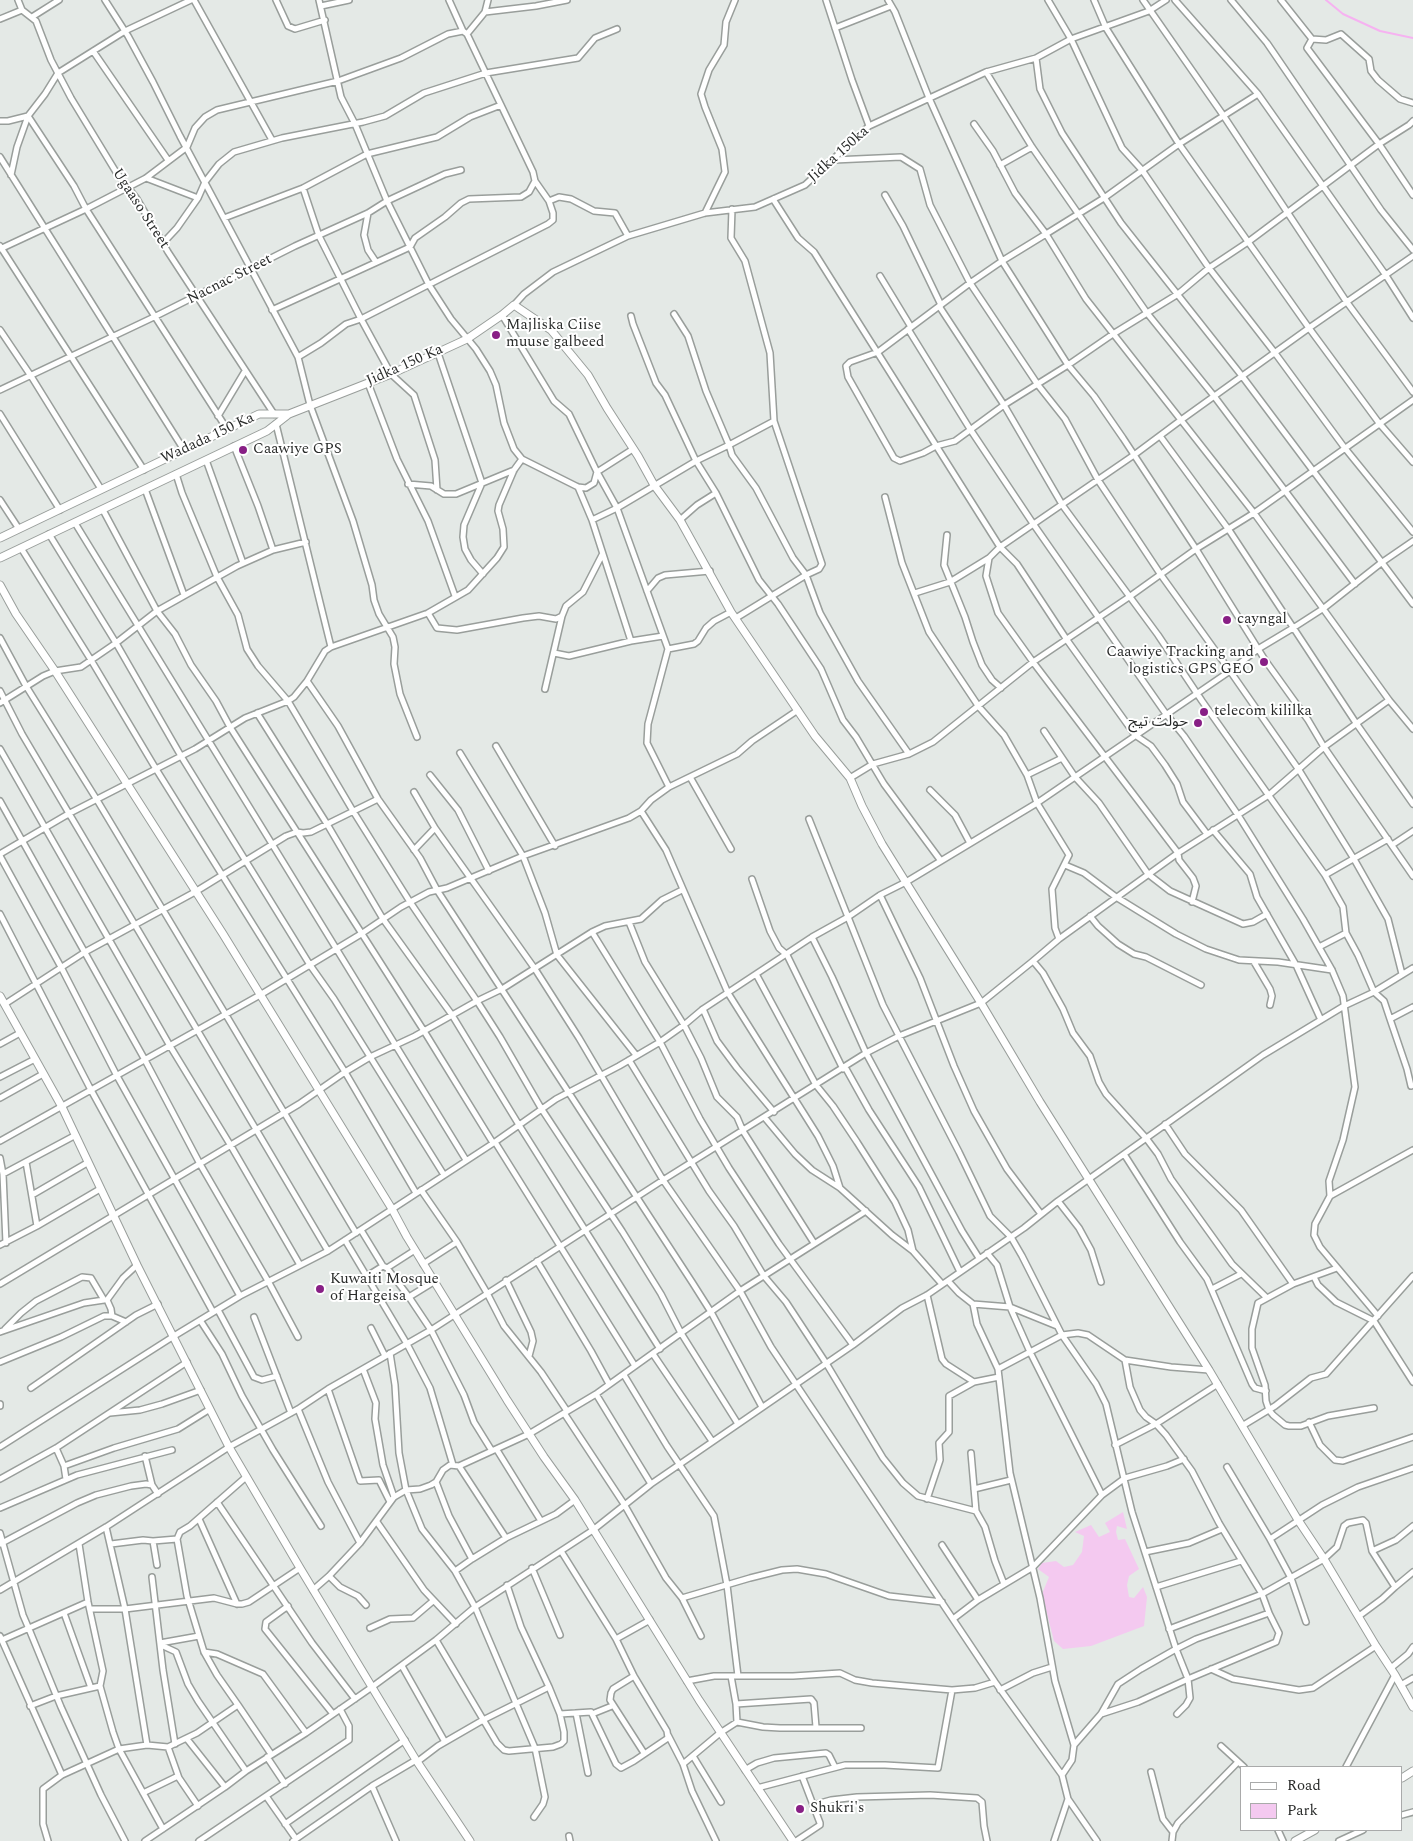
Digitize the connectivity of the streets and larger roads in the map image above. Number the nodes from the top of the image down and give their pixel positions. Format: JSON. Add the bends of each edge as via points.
{"nodes":[{"id":1,"x":18,"y":0,"type":"edge"},
{"id":2,"x":59,"y":0,"type":"edge"},
{"id":3,"x":105,"y":0,"type":"edge"},
{"id":4,"x":192,"y":0,"type":"edge"},
{"id":5,"x":276,"y":0,"type":"edge"},
{"id":6,"x":319,"y":0,"type":"edge"},
{"id":7,"x":349,"y":0,"type":"edge"},
{"id":8,"x":449,"y":0,"type":"edge"},
{"id":9,"x":488,"y":0,"type":"edge"},
{"id":10,"x":566,"y":0,"type":"edge"},
{"id":11,"x":735,"y":0,"type":"edge"},
{"id":12,"x":826,"y":0,"type":"edge"},
{"id":13,"x":888,"y":0,"type":"edge"},
{"id":14,"x":1048,"y":0,"type":"edge"},
{"id":15,"x":1094,"y":0,"type":"edge"},
{"id":16,"x":1143,"y":0,"type":"edge"},
{"id":17,"x":1166,"y":0,"type":"edge"},
{"id":18,"x":1175,"y":0,"type":"edge"},
{"id":19,"x":1231,"y":0,"type":"edge"},
{"id":20,"x":1282,"y":0,"type":"edge"},
{"id":21,"x":321,"y":6,"type":"junction"},
{"id":22,"x":891,"y":6,"type":"junction"},
{"id":23,"x":22,"y":10,"type":"junction"},
{"id":24,"x":1149,"y":11,"type":"junction"},
{"id":25,"x":485,"y":12,"type":"junction"},
{"id":26,"x":32,"y":17,"type":"junction"},
{"id":27,"x":0,"y":19,"type":"edge"},
{"id":28,"x":325,"y":20,"type":"junction"},
{"id":29,"x":835,"y":28,"type":"junction"},
{"id":30,"x":1106,"y":28,"type":"junction"},
{"id":31,"x":616,"y":29,"type":"dead end"},
{"id":32,"x":125,"y":31,"type":"junction"},
{"id":33,"x":465,"y":32,"type":"junction"},
{"id":34,"x":1071,"y":39,"type":"junction"},
{"id":35,"x":1312,"y":39,"type":"junction"},
{"id":36,"x":93,"y":50,"type":"junction"},
{"id":37,"x":1036,"y":58,"type":"junction"},
{"id":38,"x":986,"y":72,"type":"junction"},
{"id":39,"x":58,"y":73,"type":"junction"},
{"id":40,"x":486,"y":73,"type":"junction"},
{"id":41,"x":338,"y":81,"type":"junction"},
{"id":42,"x":1258,"y":94,"type":"junction"},
{"id":43,"x":929,"y":98,"type":"junction"},
{"id":44,"x":252,"y":102,"type":"junction"},
{"id":45,"x":1413,"y":103,"type":"edge"},
{"id":46,"x":501,"y":104,"type":"junction"},
{"id":47,"x":1223,"y":115,"type":"junction"},
{"id":48,"x":28,"y":116,"type":"junction"},
{"id":49,"x":0,"y":121,"type":"edge"},
{"id":50,"x":1413,"y":121,"type":"edge"},
{"id":51,"x":355,"y":124,"type":"junction"},
{"id":52,"x":974,"y":124,"type":"dead end"},
{"id":53,"x":868,"y":126,"type":"junction"},
{"id":54,"x":272,"y":140,"type":"junction"},
{"id":55,"x":1179,"y":144,"type":"junction"},
{"id":56,"x":1379,"y":144,"type":"junction"},
{"id":57,"x":186,"y":147,"type":"junction"},
{"id":58,"x":1032,"y":147,"type":"junction"},
{"id":59,"x":367,"y":154,"type":"junction"},
{"id":60,"x":0,"y":157,"type":"edge"},
{"id":61,"x":168,"y":160,"type":"junction"},
{"id":62,"x":834,"y":160,"type":"junction"},
{"id":63,"x":1000,"y":165,"type":"junction"},
{"id":64,"x":1350,"y":165,"type":"junction"},
{"id":65,"x":461,"y":170,"type":"dead end"},
{"id":66,"x":1142,"y":170,"type":"junction"},
{"id":67,"x":11,"y":175,"type":"junction"},
{"id":68,"x":146,"y":178,"type":"junction"},
{"id":69,"x":535,"y":181,"type":"junction"},
{"id":70,"x":205,"y":182,"type":"junction"},
{"id":71,"x":1323,"y":186,"type":"junction"},
{"id":72,"x":127,"y":187,"type":"junction"},
{"id":73,"x":303,"y":188,"type":"junction"},
{"id":74,"x":885,"y":195,"type":"dead end"},
{"id":75,"x":1413,"y":195,"type":"edge"},
{"id":76,"x":198,"y":198,"type":"junction"},
{"id":77,"x":1104,"y":198,"type":"junction"},
{"id":78,"x":773,"y":199,"type":"junction"},
{"id":79,"x":388,"y":201,"type":"junction"},
{"id":80,"x":550,"y":201,"type":"junction"},
{"id":81,"x":86,"y":209,"type":"junction"},
{"id":82,"x":732,"y":209,"type":"junction"},
{"id":83,"x":1286,"y":212,"type":"junction"},
{"id":84,"x":368,"y":213,"type":"junction"},
{"id":85,"x":705,"y":213,"type":"junction"},
{"id":86,"x":1078,"y":214,"type":"junction"},
{"id":87,"x":224,"y":218,"type":"junction"},
{"id":88,"x":43,"y":228,"type":"junction"},
{"id":89,"x":1046,"y":234,"type":"junction"},
{"id":90,"x":319,"y":236,"type":"junction"},
{"id":91,"x":628,"y":236,"type":"junction"},
{"id":92,"x":1248,"y":242,"type":"junction"},
{"id":93,"x":163,"y":243,"type":"junction"},
{"id":94,"x":410,"y":247,"type":"junction"},
{"id":95,"x":1,"y":248,"type":"edge"},
{"id":96,"x":1413,"y":250,"type":"edge"},
{"id":97,"x":1413,"y":256,"type":"edge"},
{"id":98,"x":1002,"y":261,"type":"junction"},
{"id":99,"x":376,"y":262,"type":"junction"},
{"id":100,"x":1209,"y":268,"type":"junction"},
{"id":101,"x":250,"y":270,"type":"junction"},
{"id":102,"x":1385,"y":274,"type":"junction"},
{"id":103,"x":880,"y":276,"type":"dead end"},
{"id":104,"x":341,"y":279,"type":"junction"},
{"id":105,"x":970,"y":283,"type":"junction"},
{"id":106,"x":429,"y":285,"type":"junction"},
{"id":107,"x":1178,"y":294,"type":"junction"},
{"id":108,"x":197,"y":296,"type":"junction"},
{"id":109,"x":1346,"y":302,"type":"junction"},
{"id":110,"x":514,"y":305,"type":"junction"},
{"id":111,"x":940,"y":306,"type":"junction"},
{"id":112,"x":272,"y":310,"type":"junction"},
{"id":113,"x":1147,"y":313,"type":"junction"},
{"id":114,"x":674,"y":314,"type":"dead end"},
{"id":115,"x":502,"y":315,"type":"junction"},
{"id":116,"x":631,"y":316,"type":"dead end"},
{"id":117,"x":154,"y":317,"type":"junction"},
{"id":118,"x":1413,"y":318,"type":"edge"},
{"id":119,"x":361,"y":319,"type":"junction"},
{"id":120,"x":910,"y":328,"type":"junction"},
{"id":121,"x":1309,"y":328,"type":"junction"},
{"id":122,"x":0,"y":330,"type":"edge"},
{"id":123,"x":1113,"y":334,"type":"junction"},
{"id":124,"x":113,"y":337,"type":"junction"},
{"id":125,"x":467,"y":339,"type":"junction"},
{"id":126,"x":878,"y":352,"type":"junction"},
{"id":127,"x":438,"y":353,"type":"junction"},
{"id":128,"x":1275,"y":353,"type":"junction"},
{"id":129,"x":71,"y":357,"type":"junction"},
{"id":130,"x":298,"y":357,"type":"junction"},
{"id":131,"x":1068,"y":364,"type":"junction"},
{"id":132,"x":245,"y":371,"type":"junction"},
{"id":133,"x":392,"y":374,"type":"junction"},
{"id":134,"x":31,"y":376,"type":"junction"},
{"id":135,"x":1242,"y":376,"type":"junction"},
{"id":136,"x":368,"y":383,"type":"junction"},
{"id":137,"x":1038,"y":385,"type":"junction"},
{"id":138,"x":0,"y":390,"type":"edge"},
{"id":139,"x":1413,"y":392,"type":"edge"},
{"id":140,"x":1214,"y":396,"type":"junction"},
{"id":141,"x":1413,"y":400,"type":"edge"},
{"id":142,"x":1004,"y":405,"type":"junction"},
{"id":143,"x":310,"y":406,"type":"junction"},
{"id":144,"x":0,"y":414,"type":"edge"},
{"id":145,"x":274,"y":414,"type":"junction"},
{"id":146,"x":289,"y":414,"type":"junction"},
{"id":147,"x":218,"y":416,"type":"junction"},
{"id":148,"x":1181,"y":420,"type":"junction"},
{"id":149,"x":774,"y":421,"type":"junction"},
{"id":150,"x":1379,"y":422,"type":"junction"},
{"id":151,"x":276,"y":424,"type":"junction"},
{"id":152,"x":227,"y":429,"type":"junction"},
{"id":153,"x":970,"y":429,"type":"junction"},
{"id":154,"x":1160,"y":436,"type":"junction"},
{"id":155,"x":729,"y":445,"type":"junction"},
{"id":156,"x":234,"y":446,"type":"junction"},
{"id":157,"x":936,"y":446,"type":"junction"},
{"id":158,"x":1344,"y":447,"type":"junction"},
{"id":159,"x":633,"y":449,"type":"junction"},
{"id":160,"x":184,"y":450,"type":"junction"},
{"id":161,"x":1134,"y":455,"type":"junction"},
{"id":162,"x":522,"y":459,"type":"junction"},
{"id":163,"x":206,"y":460,"type":"junction"},
{"id":164,"x":696,"y":461,"type":"junction"},
{"id":165,"x":1413,"y":462,"type":"edge"},
{"id":166,"x":144,"y":470,"type":"junction"},
{"id":167,"x":514,"y":470,"type":"junction"},
{"id":168,"x":1313,"y":470,"type":"junction"},
{"id":169,"x":597,"y":472,"type":"junction"},
{"id":170,"x":176,"y":474,"type":"junction"},
{"id":171,"x":1098,"y":480,"type":"junction"},
{"id":172,"x":482,"y":483,"type":"junction"},
{"id":173,"x":408,"y":484,"type":"junction"},
{"id":174,"x":654,"y":485,"type":"junction"},
{"id":175,"x":578,"y":487,"type":"junction"},
{"id":176,"x":101,"y":489,"type":"junction"},
{"id":177,"x":145,"y":489,"type":"junction"},
{"id":178,"x":436,"y":490,"type":"junction"},
{"id":179,"x":1285,"y":490,"type":"junction"},
{"id":180,"x":716,"y":493,"type":"junction"},
{"id":181,"x":885,"y":497,"type":"dead end"},
{"id":182,"x":0,"y":500,"type":"edge"},
{"id":183,"x":1063,"y":506,"type":"junction"},
{"id":184,"x":617,"y":508,"type":"junction"},
{"id":185,"x":60,"y":510,"type":"junction"},
{"id":186,"x":103,"y":510,"type":"junction"},
{"id":187,"x":1254,"y":513,"type":"junction"},
{"id":188,"x":592,"y":520,"type":"junction"},
{"id":189,"x":680,"y":520,"type":"junction"},
{"id":190,"x":74,"y":523,"type":"junction"},
{"id":191,"x":1034,"y":525,"type":"junction"},
{"id":192,"x":18,"y":529,"type":"junction"},
{"id":193,"x":1229,"y":530,"type":"junction"},
{"id":194,"x":1413,"y":532,"type":"edge"},
{"id":195,"x":50,"y":534,"type":"junction"},
{"id":196,"x":947,"y":536,"type":"dead end"},
{"id":197,"x":0,"y":538,"type":"edge"},
{"id":198,"x":1413,"y":541,"type":"edge"},
{"id":199,"x":306,"y":542,"type":"junction"},
{"id":200,"x":1000,"y":547,"type":"junction"},
{"id":201,"x":21,"y":548,"type":"junction"},
{"id":202,"x":1196,"y":549,"type":"junction"},
{"id":203,"x":272,"y":550,"type":"junction"},
{"id":204,"x":602,"y":554,"type":"junction"},
{"id":205,"x":0,"y":558,"type":"edge"},
{"id":206,"x":989,"y":558,"type":"junction"},
{"id":207,"x":243,"y":563,"type":"junction"},
{"id":208,"x":1381,"y":563,"type":"junction"},
{"id":209,"x":710,"y":571,"type":"junction"},
{"id":210,"x":483,"y":574,"type":"junction"},
{"id":211,"x":806,"y":575,"type":"junction"},
{"id":212,"x":1160,"y":575,"type":"junction"},
{"id":213,"x":217,"y":577,"type":"junction"},
{"id":214,"x":950,"y":582,"type":"junction"},
{"id":215,"x":1355,"y":584,"type":"junction"},
{"id":216,"x":0,"y":585,"type":"edge"},
{"id":217,"x":647,"y":591,"type":"junction"},
{"id":218,"x":915,"y":592,"type":"junction"},
{"id":219,"x":184,"y":595,"type":"junction"},
{"id":220,"x":455,"y":596,"type":"junction"},
{"id":221,"x":772,"y":597,"type":"junction"},
{"id":222,"x":1129,"y":598,"type":"junction"},
{"id":223,"x":1413,"y":604,"type":"edge"},
{"id":224,"x":1324,"y":608,"type":"junction"},
{"id":225,"x":157,"y":612,"type":"junction"},
{"id":226,"x":428,"y":613,"type":"junction"},
{"id":227,"x":734,"y":615,"type":"junction"},
{"id":228,"x":562,"y":616,"type":"junction"},
{"id":229,"x":1098,"y":618,"type":"junction"},
{"id":230,"x":138,"y":625,"type":"junction"},
{"id":231,"x":388,"y":628,"type":"junction"},
{"id":232,"x":1294,"y":628,"type":"junction"},
{"id":233,"x":663,"y":636,"type":"junction"},
{"id":234,"x":0,"y":638,"type":"edge"},
{"id":235,"x":1066,"y":640,"type":"junction"},
{"id":236,"x":630,"y":641,"type":"junction"},
{"id":237,"x":116,"y":643,"type":"junction"},
{"id":238,"x":331,"y":648,"type":"junction"},
{"id":239,"x":668,"y":649,"type":"junction"},
{"id":240,"x":1258,"y":649,"type":"junction"},
{"id":241,"x":554,"y":653,"type":"junction"},
{"id":242,"x":91,"y":660,"type":"junction"},
{"id":243,"x":1033,"y":662,"type":"junction"},
{"id":244,"x":55,"y":671,"type":"junction"},
{"id":245,"x":1230,"y":671,"type":"junction"},
{"id":246,"x":307,"y":681,"type":"junction"},
{"id":247,"x":26,"y":686,"type":"junction"},
{"id":248,"x":1001,"y":688,"type":"junction"},
{"id":249,"x":545,"y":689,"type":"dead end"},
{"id":250,"x":0,"y":691,"type":"edge"},
{"id":251,"x":1196,"y":694,"type":"junction"},
{"id":252,"x":1389,"y":700,"type":"junction"},
{"id":253,"x":3,"y":701,"type":"edge"},
{"id":254,"x":288,"y":702,"type":"junction"},
{"id":255,"x":979,"y":706,"type":"junction"},
{"id":256,"x":798,"y":710,"type":"junction"},
{"id":257,"x":257,"y":713,"type":"junction"},
{"id":258,"x":1166,"y":714,"type":"junction"},
{"id":259,"x":1356,"y":723,"type":"junction"},
{"id":260,"x":230,"y":728,"type":"junction"},
{"id":261,"x":1413,"y":729,"type":"edge"},
{"id":262,"x":1044,"y":731,"type":"dead end"},
{"id":263,"x":1135,"y":735,"type":"junction"},
{"id":264,"x":417,"y":737,"type":"dead end"},
{"id":265,"x":210,"y":740,"type":"junction"},
{"id":266,"x":496,"y":746,"type":"dead end"},
{"id":267,"x":1324,"y":747,"type":"junction"},
{"id":268,"x":0,"y":749,"type":"edge"},
{"id":269,"x":460,"y":753,"type":"dead end"},
{"id":270,"x":909,"y":754,"type":"junction"},
{"id":271,"x":181,"y":756,"type":"junction"},
{"id":272,"x":1104,"y":756,"type":"junction"},
{"id":273,"x":1062,"y":758,"type":"junction"},
{"id":274,"x":873,"y":764,"type":"junction"},
{"id":275,"x":156,"y":769,"type":"junction"},
{"id":276,"x":1299,"y":770,"type":"junction"},
{"id":277,"x":430,"y":775,"type":"dead end"},
{"id":278,"x":1027,"y":776,"type":"junction"},
{"id":279,"x":690,"y":777,"type":"junction"},
{"id":280,"x":1075,"y":777,"type":"junction"},
{"id":281,"x":850,"y":778,"type":"junction"},
{"id":282,"x":126,"y":784,"type":"junction"},
{"id":283,"x":669,"y":787,"type":"junction"},
{"id":284,"x":930,"y":790,"type":"dead end"},
{"id":285,"x":414,"y":792,"type":"dead end"},
{"id":286,"x":1269,"y":795,"type":"junction"},
{"id":287,"x":378,"y":799,"type":"junction"},
{"id":288,"x":97,"y":800,"type":"junction"},
{"id":289,"x":0,"y":801,"type":"edge"},
{"id":290,"x":1037,"y":803,"type":"junction"},
{"id":291,"x":1413,"y":804,"type":"edge"},
{"id":292,"x":353,"y":811,"type":"junction"},
{"id":293,"x":641,"y":811,"type":"junction"},
{"id":294,"x":70,"y":813,"type":"junction"},
{"id":295,"x":1238,"y":815,"type":"junction"},
{"id":296,"x":810,"y":819,"type":"dead end"},
{"id":297,"x":327,"y":824,"type":"junction"},
{"id":298,"x":45,"y":827,"type":"junction"},
{"id":299,"x":435,"y":828,"type":"junction"},
{"id":300,"x":1213,"y":830,"type":"junction"},
{"id":301,"x":1413,"y":831,"type":"edge"},
{"id":302,"x":297,"y":832,"type":"junction"},
{"id":303,"x":1207,"y":834,"type":"junction"},
{"id":304,"x":1388,"y":839,"type":"junction"},
{"id":305,"x":23,"y":840,"type":"junction"},
{"id":306,"x":970,"y":843,"type":"junction"},
{"id":307,"x":272,"y":844,"type":"junction"},
{"id":308,"x":1392,"y":845,"type":"junction"},
{"id":309,"x":555,"y":846,"type":"junction"},
{"id":310,"x":731,"y":849,"type":"dead end"},
{"id":311,"x":414,"y":850,"type":"junction"},
{"id":312,"x":1178,"y":853,"type":"junction"},
{"id":313,"x":0,"y":855,"type":"edge"},
{"id":314,"x":524,"y":856,"type":"junction"},
{"id":315,"x":1354,"y":859,"type":"junction"},
{"id":316,"x":246,"y":860,"type":"junction"},
{"id":317,"x":942,"y":861,"type":"junction"},
{"id":318,"x":1065,"y":865,"type":"junction"},
{"id":319,"x":489,"y":871,"type":"junction"},
{"id":320,"x":222,"y":874,"type":"junction"},
{"id":321,"x":1148,"y":874,"type":"junction"},
{"id":322,"x":1325,"y":875,"type":"junction"},
{"id":323,"x":1413,"y":876,"type":"edge"},
{"id":324,"x":470,"y":878,"type":"junction"},
{"id":325,"x":752,"y":879,"type":"dead end"},
{"id":326,"x":906,"y":882,"type":"junction"},
{"id":327,"x":436,"y":890,"type":"junction"},
{"id":328,"x":682,"y":890,"type":"junction"},
{"id":329,"x":195,"y":892,"type":"junction"},
{"id":330,"x":880,"y":895,"type":"junction"},
{"id":331,"x":1116,"y":897,"type":"junction"},
{"id":332,"x":410,"y":902,"type":"junction"},
{"id":333,"x":1192,"y":902,"type":"junction"},
{"id":334,"x":162,"y":908,"type":"junction"},
{"id":335,"x":0,"y":914,"type":"edge"},
{"id":336,"x":1266,"y":914,"type":"junction"},
{"id":337,"x":1090,"y":916,"type":"junction"},
{"id":338,"x":848,"y":917,"type":"junction"},
{"id":339,"x":383,"y":919,"type":"junction"},
{"id":340,"x":628,"y":922,"type":"junction"},
{"id":341,"x":136,"y":923,"type":"junction"},
{"id":342,"x":592,"y":932,"type":"junction"},
{"id":343,"x":1346,"y":933,"type":"junction"},
{"id":344,"x":361,"y":934,"type":"junction"},
{"id":345,"x":812,"y":937,"type":"junction"},
{"id":346,"x":110,"y":939,"type":"junction"},
{"id":347,"x":1059,"y":939,"type":"junction"},
{"id":348,"x":1319,"y":947,"type":"junction"},
{"id":349,"x":337,"y":948,"type":"junction"},
{"id":350,"x":85,"y":952,"type":"junction"},
{"id":351,"x":787,"y":955,"type":"junction"},
{"id":352,"x":557,"y":956,"type":"junction"},
{"id":353,"x":1032,"y":961,"type":"junction"},
{"id":354,"x":1254,"y":962,"type":"junction"},
{"id":355,"x":310,"y":965,"type":"junction"},
{"id":356,"x":1296,"y":965,"type":"junction"},
{"id":357,"x":61,"y":967,"type":"junction"},
{"id":358,"x":1413,"y":968,"type":"edge"},
{"id":359,"x":535,"y":969,"type":"junction"},
{"id":360,"x":1332,"y":970,"type":"junction"},
{"id":361,"x":756,"y":974,"type":"junction"},
{"id":362,"x":1402,"y":974,"type":"junction"},
{"id":363,"x":287,"y":979,"type":"junction"},
{"id":364,"x":36,"y":985,"type":"junction"},
{"id":365,"x":1201,"y":985,"type":"dead end"},
{"id":366,"x":502,"y":990,"type":"junction"},
{"id":367,"x":1374,"y":992,"type":"junction"},
{"id":368,"x":728,"y":993,"type":"junction"},
{"id":369,"x":260,"y":995,"type":"junction"},
{"id":370,"x":2,"y":1000,"type":"edge"},
{"id":371,"x":477,"y":1001,"type":"junction"},
{"id":372,"x":981,"y":1003,"type":"junction"},
{"id":373,"x":1270,"y":1005,"type":"dead end"},
{"id":374,"x":1344,"y":1006,"type":"junction"},
{"id":375,"x":1413,"y":1007,"type":"edge"},
{"id":376,"x":703,"y":1009,"type":"junction"},
{"id":377,"x":226,"y":1014,"type":"junction"},
{"id":378,"x":452,"y":1015,"type":"junction"},
{"id":379,"x":1390,"y":1019,"type":"junction"},
{"id":380,"x":936,"y":1020,"type":"junction"},
{"id":381,"x":1321,"y":1020,"type":"junction"},
{"id":382,"x":684,"y":1026,"type":"junction"},
{"id":383,"x":198,"y":1030,"type":"junction"},
{"id":384,"x":424,"y":1031,"type":"junction"},
{"id":385,"x":20,"y":1033,"type":"junction"},
{"id":386,"x":899,"y":1036,"type":"junction"},
{"id":387,"x":660,"y":1042,"type":"junction"},
{"id":388,"x":0,"y":1044,"type":"edge"},
{"id":389,"x":396,"y":1045,"type":"junction"},
{"id":390,"x":170,"y":1046,"type":"junction"},
{"id":391,"x":866,"y":1053,"type":"junction"},
{"id":392,"x":636,"y":1056,"type":"junction"},
{"id":393,"x":370,"y":1057,"type":"junction"},
{"id":394,"x":35,"y":1059,"type":"junction"},
{"id":395,"x":145,"y":1060,"type":"junction"},
{"id":396,"x":629,"y":1060,"type":"junction"},
{"id":397,"x":844,"y":1068,"type":"junction"},
{"id":398,"x":345,"y":1072,"type":"junction"},
{"id":399,"x":43,"y":1074,"type":"junction"},
{"id":400,"x":601,"y":1075,"type":"junction"},
{"id":401,"x":117,"y":1076,"type":"junction"},
{"id":402,"x":0,"y":1077,"type":"edge"},
{"id":403,"x":816,"y":1086,"type":"junction"},
{"id":404,"x":1411,"y":1086,"type":"dead end"},
{"id":405,"x":91,"y":1090,"type":"junction"},
{"id":406,"x":319,"y":1090,"type":"junction"},
{"id":407,"x":569,"y":1091,"type":"junction"},
{"id":408,"x":0,"y":1098,"type":"edge"},
{"id":409,"x":794,"y":1099,"type":"junction"},
{"id":410,"x":62,"y":1107,"type":"junction"},
{"id":411,"x":542,"y":1108,"type":"junction"},
{"id":412,"x":774,"y":1112,"type":"junction"},
{"id":413,"x":284,"y":1113,"type":"junction"},
{"id":414,"x":765,"y":1118,"type":"junction"},
{"id":415,"x":1164,"y":1124,"type":"junction"},
{"id":416,"x":519,"y":1126,"type":"junction"},
{"id":417,"x":257,"y":1130,"type":"junction"},
{"id":418,"x":743,"y":1131,"type":"junction"},
{"id":419,"x":74,"y":1136,"type":"junction"},
{"id":420,"x":1146,"y":1138,"type":"junction"},
{"id":421,"x":0,"y":1141,"type":"edge"},
{"id":422,"x":494,"y":1142,"type":"junction"},
{"id":423,"x":231,"y":1146,"type":"junction"},
{"id":424,"x":717,"y":1147,"type":"junction"},
{"id":425,"x":1413,"y":1150,"type":"edge"},
{"id":426,"x":1124,"y":1154,"type":"junction"},
{"id":427,"x":0,"y":1158,"type":"edge"},
{"id":428,"x":466,"y":1160,"type":"junction"},
{"id":429,"x":26,"y":1162,"type":"junction"},
{"id":430,"x":692,"y":1162,"type":"junction"},
{"id":431,"x":87,"y":1163,"type":"junction"},
{"id":432,"x":200,"y":1164,"type":"junction"},
{"id":433,"x":4,"y":1174,"type":"junction"},
{"id":434,"x":444,"y":1175,"type":"junction"},
{"id":435,"x":1089,"y":1179,"type":"junction"},
{"id":436,"x":174,"y":1180,"type":"junction"},
{"id":437,"x":663,"y":1180,"type":"junction"},
{"id":438,"x":840,"y":1188,"type":"junction"},
{"id":439,"x":100,"y":1189,"type":"junction"},
{"id":440,"x":419,"y":1191,"type":"junction"},
{"id":441,"x":32,"y":1195,"type":"junction"},
{"id":442,"x":149,"y":1195,"type":"junction"},
{"id":443,"x":1330,"y":1196,"type":"junction"},
{"id":444,"x":638,"y":1197,"type":"junction"},
{"id":445,"x":1058,"y":1201,"type":"junction"},
{"id":446,"x":392,"y":1209,"type":"junction"},
{"id":447,"x":866,"y":1211,"type":"junction"},
{"id":448,"x":1040,"y":1214,"type":"junction"},
{"id":449,"x":611,"y":1215,"type":"junction"},
{"id":450,"x":114,"y":1216,"type":"junction"},
{"id":451,"x":37,"y":1226,"type":"junction"},
{"id":452,"x":585,"y":1231,"type":"junction"},
{"id":453,"x":358,"y":1232,"type":"junction"},
{"id":454,"x":1011,"y":1237,"type":"junction"},
{"id":455,"x":346,"y":1240,"type":"junction"},
{"id":456,"x":457,"y":1242,"type":"junction"},
{"id":457,"x":814,"y":1243,"type":"junction"},
{"id":458,"x":3,"y":1244,"type":"edge"},
{"id":459,"x":560,"y":1247,"type":"junction"},
{"id":460,"x":415,"y":1250,"type":"junction"},
{"id":461,"x":328,"y":1251,"type":"junction"},
{"id":462,"x":913,"y":1251,"type":"junction"},
{"id":463,"x":987,"y":1253,"type":"junction"},
{"id":464,"x":791,"y":1258,"type":"junction"},
{"id":465,"x":979,"y":1258,"type":"junction"},
{"id":466,"x":536,"y":1261,"type":"junction"},
{"id":467,"x":423,"y":1264,"type":"junction"},
{"id":468,"x":137,"y":1265,"type":"junction"},
{"id":469,"x":300,"y":1265,"type":"junction"},
{"id":470,"x":385,"y":1267,"type":"junction"},
{"id":471,"x":1337,"y":1268,"type":"junction"},
{"id":472,"x":960,"y":1272,"type":"junction"},
{"id":473,"x":1241,"y":1274,"type":"junction"},
{"id":474,"x":367,"y":1276,"type":"junction"},
{"id":475,"x":764,"y":1276,"type":"junction"},
{"id":476,"x":1413,"y":1276,"type":"edge"},
{"id":477,"x":1314,"y":1277,"type":"junction"},
{"id":478,"x":506,"y":1280,"type":"junction"},
{"id":479,"x":948,"y":1280,"type":"junction"},
{"id":480,"x":268,"y":1281,"type":"junction"},
{"id":481,"x":435,"y":1282,"type":"junction"},
{"id":482,"x":1101,"y":1282,"type":"dead end"},
{"id":483,"x":0,"y":1284,"type":"edge"},
{"id":484,"x":942,"y":1284,"type":"junction"},
{"id":485,"x":1293,"y":1284,"type":"junction"},
{"id":486,"x":1212,"y":1289,"type":"junction"},
{"id":487,"x":740,"y":1291,"type":"junction"},
{"id":488,"x":487,"y":1293,"type":"junction"},
{"id":489,"x":927,"y":1295,"type":"junction"},
{"id":490,"x":240,"y":1296,"type":"junction"},
{"id":491,"x":409,"y":1297,"type":"junction"},
{"id":492,"x":1266,"y":1297,"type":"junction"},
{"id":493,"x":105,"y":1300,"type":"junction"},
{"id":494,"x":158,"y":1304,"type":"junction"},
{"id":495,"x":973,"y":1304,"type":"junction"},
{"id":496,"x":1010,"y":1308,"type":"junction"},
{"id":497,"x":215,"y":1311,"type":"junction"},
{"id":498,"x":711,"y":1312,"type":"junction"},
{"id":499,"x":455,"y":1314,"type":"junction"},
{"id":500,"x":112,"y":1316,"type":"junction"},
{"id":501,"x":254,"y":1317,"type":"dead end"},
{"id":502,"x":1376,"y":1318,"type":"junction"},
{"id":503,"x":200,"y":1320,"type":"junction"},
{"id":504,"x":126,"y":1322,"type":"junction"},
{"id":505,"x":1058,"y":1326,"type":"junction"},
{"id":506,"x":371,"y":1328,"type":"dead end"},
{"id":507,"x":431,"y":1330,"type":"junction"},
{"id":508,"x":3,"y":1331,"type":"edge"},
{"id":509,"x":681,"y":1333,"type":"junction"},
{"id":510,"x":1062,"y":1335,"type":"junction"},
{"id":511,"x":174,"y":1336,"type":"junction"},
{"id":512,"x":298,"y":1336,"type":"dead end"},
{"id":513,"x":407,"y":1344,"type":"junction"},
{"id":514,"x":853,"y":1345,"type":"junction"},
{"id":515,"x":660,"y":1349,"type":"junction"},
{"id":516,"x":1030,"y":1352,"type":"junction"},
{"id":517,"x":653,"y":1354,"type":"junction"},
{"id":518,"x":388,"y":1355,"type":"junction"},
{"id":519,"x":529,"y":1356,"type":"junction"},
{"id":520,"x":1125,"y":1360,"type":"junction"},
{"id":521,"x":0,"y":1362,"type":"edge"},
{"id":522,"x":187,"y":1362,"type":"junction"},
{"id":523,"x":826,"y":1363,"type":"junction"},
{"id":524,"x":636,"y":1366,"type":"junction"},
{"id":525,"x":362,"y":1369,"type":"junction"},
{"id":526,"x":998,"y":1370,"type":"junction"},
{"id":527,"x":1209,"y":1370,"type":"junction"},
{"id":528,"x":624,"y":1375,"type":"junction"},
{"id":529,"x":277,"y":1376,"type":"junction"},
{"id":530,"x":999,"y":1377,"type":"junction"},
{"id":531,"x":974,"y":1382,"type":"junction"},
{"id":532,"x":1413,"y":1382,"type":"edge"},
{"id":533,"x":796,"y":1383,"type":"junction"},
{"id":534,"x":609,"y":1384,"type":"junction"},
{"id":535,"x":1218,"y":1384,"type":"junction"},
{"id":536,"x":31,"y":1388,"type":"dead end"},
{"id":537,"x":201,"y":1390,"type":"junction"},
{"id":538,"x":328,"y":1390,"type":"junction"},
{"id":539,"x":1266,"y":1391,"type":"junction"},
{"id":540,"x":596,"y":1394,"type":"junction"},
{"id":541,"x":762,"y":1407,"type":"junction"},
{"id":542,"x":1374,"y":1408,"type":"dead end"},
{"id":543,"x":210,"y":1409,"type":"junction"},
{"id":544,"x":298,"y":1409,"type":"junction"},
{"id":545,"x":1270,"y":1410,"type":"junction"},
{"id":546,"x":565,"y":1412,"type":"junction"},
{"id":547,"x":291,"y":1413,"type":"junction"},
{"id":548,"x":107,"y":1414,"type":"junction"},
{"id":549,"x":1308,"y":1422,"type":"junction"},
{"id":550,"x":738,"y":1424,"type":"junction"},
{"id":551,"x":1156,"y":1424,"type":"junction"},
{"id":552,"x":1242,"y":1426,"type":"junction"},
{"id":553,"x":260,"y":1429,"type":"junction"},
{"id":554,"x":530,"y":1434,"type":"junction"},
{"id":555,"x":1413,"y":1437,"type":"edge"},
{"id":556,"x":712,"y":1441,"type":"junction"},
{"id":557,"x":1115,"y":1445,"type":"junction"},
{"id":558,"x":0,"y":1447,"type":"edge"},
{"id":559,"x":229,"y":1447,"type":"junction"},
{"id":560,"x":56,"y":1448,"type":"junction"},
{"id":561,"x":172,"y":1450,"type":"dead end"},
{"id":562,"x":494,"y":1451,"type":"junction"},
{"id":563,"x":971,"y":1453,"type":"dead end"},
{"id":564,"x":145,"y":1456,"type":"junction"},
{"id":565,"x":1184,"y":1459,"type":"junction"},
{"id":566,"x":680,"y":1463,"type":"junction"},
{"id":567,"x":457,"y":1465,"type":"junction"},
{"id":568,"x":64,"y":1466,"type":"junction"},
{"id":569,"x":1227,"y":1467,"type":"dead end"},
{"id":570,"x":1413,"y":1468,"type":"edge"},
{"id":571,"x":246,"y":1478,"type":"junction"},
{"id":572,"x":1125,"y":1478,"type":"junction"},
{"id":573,"x":0,"y":1479,"type":"edge"},
{"id":574,"x":66,"y":1479,"type":"junction"},
{"id":575,"x":1011,"y":1480,"type":"junction"},
{"id":576,"x":436,"y":1482,"type":"junction"},
{"id":577,"x":650,"y":1484,"type":"junction"},
{"id":578,"x":152,"y":1485,"type":"junction"},
{"id":579,"x":406,"y":1490,"type":"junction"},
{"id":580,"x":974,"y":1490,"type":"junction"},
{"id":581,"x":158,"y":1494,"type":"junction"},
{"id":582,"x":1102,"y":1495,"type":"junction"},
{"id":583,"x":927,"y":1498,"type":"junction"},
{"id":584,"x":392,"y":1499,"type":"junction"},
{"id":585,"x":575,"y":1500,"type":"junction"},
{"id":586,"x":217,"y":1502,"type":"junction"},
{"id":587,"x":624,"y":1504,"type":"junction"},
{"id":588,"x":0,"y":1508,"type":"edge"},
{"id":589,"x":976,"y":1511,"type":"junction"},
{"id":590,"x":198,"y":1519,"type":"junction"},
{"id":591,"x":1298,"y":1520,"type":"junction"},
{"id":592,"x":542,"y":1521,"type":"junction"},
{"id":593,"x":377,"y":1522,"type":"junction"},
{"id":594,"x":321,"y":1526,"type":"dead end"},
{"id":595,"x":1413,"y":1526,"type":"edge"},
{"id":596,"x":106,"y":1527,"type":"junction"},
{"id":597,"x":1222,"y":1529,"type":"junction"},
{"id":598,"x":593,"y":1530,"type":"junction"},
{"id":599,"x":0,"y":1533,"type":"edge"},
{"id":600,"x":506,"y":1538,"type":"junction"},
{"id":601,"x":177,"y":1539,"type":"junction"},
{"id":602,"x":1270,"y":1539,"type":"junction"},
{"id":603,"x":153,"y":1541,"type":"junction"},
{"id":604,"x":2,"y":1543,"type":"edge"},
{"id":605,"x":360,"y":1543,"type":"junction"},
{"id":606,"x":79,"y":1544,"type":"junction"},
{"id":607,"x":111,"y":1544,"type":"junction"},
{"id":608,"x":942,"y":1545,"type":"dead end"},
{"id":609,"x":1372,"y":1551,"type":"junction"},
{"id":610,"x":561,"y":1552,"type":"junction"},
{"id":611,"x":1145,"y":1552,"type":"junction"},
{"id":612,"x":472,"y":1558,"type":"junction"},
{"id":613,"x":1324,"y":1559,"type":"junction"},
{"id":614,"x":1241,"y":1561,"type":"junction"},
{"id":615,"x":157,"y":1565,"type":"dead end"},
{"id":616,"x":1033,"y":1567,"type":"junction"},
{"id":617,"x":300,"y":1568,"type":"junction"},
{"id":618,"x":532,"y":1568,"type":"junction"},
{"id":619,"x":455,"y":1571,"type":"junction"},
{"id":620,"x":1413,"y":1572,"type":"edge"},
{"id":621,"x":329,"y":1576,"type":"junction"},
{"id":622,"x":152,"y":1577,"type":"dead end"},
{"id":623,"x":1291,"y":1578,"type":"junction"},
{"id":624,"x":14,"y":1582,"type":"junction"},
{"id":625,"x":1004,"y":1584,"type":"junction"},
{"id":626,"x":507,"y":1585,"type":"junction"},
{"id":627,"x":273,"y":1586,"type":"junction"},
{"id":628,"x":727,"y":1586,"type":"junction"},
{"id":629,"x":1156,"y":1587,"type":"junction"},
{"id":630,"x":1394,"y":1587,"type":"junction"},
{"id":631,"x":0,"y":1590,"type":"edge"},
{"id":632,"x":313,"y":1590,"type":"junction"},
{"id":633,"x":1262,"y":1594,"type":"junction"},
{"id":634,"x":682,"y":1598,"type":"junction"},
{"id":635,"x":978,"y":1600,"type":"junction"},
{"id":636,"x":188,"y":1601,"type":"junction"},
{"id":637,"x":433,"y":1601,"type":"junction"},
{"id":638,"x":88,"y":1602,"type":"junction"},
{"id":639,"x":942,"y":1602,"type":"junction"},
{"id":640,"x":237,"y":1604,"type":"junction"},
{"id":641,"x":156,"y":1605,"type":"junction"},
{"id":642,"x":366,"y":1605,"type":"dead end"},
{"id":643,"x":288,"y":1606,"type":"junction"},
{"id":644,"x":475,"y":1607,"type":"junction"},
{"id":645,"x":90,"y":1609,"type":"junction"},
{"id":646,"x":125,"y":1609,"type":"junction"},
{"id":647,"x":64,"y":1613,"type":"junction"},
{"id":648,"x":1269,"y":1613,"type":"junction"},
{"id":649,"x":1359,"y":1616,"type":"junction"},
{"id":650,"x":953,"y":1619,"type":"junction"},
{"id":651,"x":650,"y":1620,"type":"junction"},
{"id":652,"x":1306,"y":1622,"type":"dead end"},
{"id":653,"x":456,"y":1624,"type":"junction"},
{"id":654,"x":370,"y":1628,"type":"dead end"},
{"id":655,"x":29,"y":1629,"type":"junction"},
{"id":656,"x":1169,"y":1629,"type":"junction"},
{"id":657,"x":199,"y":1636,"type":"junction"},
{"id":658,"x":560,"y":1636,"type":"dead end"},
{"id":659,"x":701,"y":1636,"type":"dead end"},
{"id":660,"x":1,"y":1638,"type":"edge"},
{"id":661,"x":436,"y":1640,"type":"junction"},
{"id":662,"x":616,"y":1640,"type":"junction"},
{"id":663,"x":160,"y":1644,"type":"junction"},
{"id":664,"x":1376,"y":1646,"type":"junction"},
{"id":665,"x":1413,"y":1647,"type":"edge"},
{"id":666,"x":1176,"y":1649,"type":"junction"},
{"id":667,"x":204,"y":1652,"type":"junction"},
{"id":668,"x":1411,"y":1652,"type":"edge"},
{"id":669,"x":402,"y":1666,"type":"junction"},
{"id":670,"x":1052,"y":1667,"type":"junction"},
{"id":671,"x":1211,"y":1670,"type":"junction"},
{"id":672,"x":1393,"y":1672,"type":"junction"},
{"id":673,"x":634,"y":1676,"type":"junction"},
{"id":674,"x":730,"y":1676,"type":"junction"},
{"id":675,"x":738,"y":1676,"type":"junction"},
{"id":676,"x":1413,"y":1678,"type":"edge"},
{"id":677,"x":1188,"y":1679,"type":"junction"},
{"id":678,"x":687,"y":1681,"type":"junction"},
{"id":679,"x":995,"y":1682,"type":"junction"},
{"id":680,"x":1401,"y":1684,"type":"junction"},
{"id":681,"x":100,"y":1686,"type":"junction"},
{"id":682,"x":372,"y":1687,"type":"junction"},
{"id":683,"x":549,"y":1687,"type":"junction"},
{"id":684,"x":91,"y":1688,"type":"junction"},
{"id":685,"x":952,"y":1690,"type":"junction"},
{"id":686,"x":1000,"y":1690,"type":"junction"},
{"id":687,"x":56,"y":1696,"type":"junction"},
{"id":688,"x":355,"y":1699,"type":"junction"},
{"id":689,"x":514,"y":1703,"type":"junction"},
{"id":690,"x":736,"y":1704,"type":"junction"},
{"id":691,"x":238,"y":1705,"type":"junction"},
{"id":692,"x":30,"y":1706,"type":"junction"},
{"id":693,"x":612,"y":1706,"type":"junction"},
{"id":694,"x":1413,"y":1708,"type":"edge"},
{"id":695,"x":340,"y":1710,"type":"junction"},
{"id":696,"x":576,"y":1713,"type":"junction"},
{"id":697,"x":333,"y":1714,"type":"junction"},
{"id":698,"x":560,"y":1714,"type":"junction"},
{"id":699,"x":592,"y":1714,"type":"junction"},
{"id":700,"x":1101,"y":1714,"type":"junction"},
{"id":701,"x":1178,"y":1714,"type":"dead end"},
{"id":702,"x":483,"y":1720,"type":"junction"},
{"id":703,"x":211,"y":1722,"type":"junction"},
{"id":704,"x":737,"y":1722,"type":"junction"},
{"id":705,"x":816,"y":1727,"type":"junction"},
{"id":706,"x":860,"y":1728,"type":"dead end"},
{"id":707,"x":306,"y":1733,"type":"junction"},
{"id":708,"x":720,"y":1733,"type":"junction"},
{"id":709,"x":668,"y":1735,"type":"junction"},
{"id":710,"x":187,"y":1739,"type":"junction"},
{"id":711,"x":405,"y":1740,"type":"junction"},
{"id":712,"x":445,"y":1742,"type":"junction"},
{"id":713,"x":175,"y":1744,"type":"junction"},
{"id":714,"x":147,"y":1745,"type":"junction"},
{"id":715,"x":1074,"y":1745,"type":"junction"},
{"id":716,"x":1220,"y":1746,"type":"dead end"},
{"id":717,"x":168,"y":1747,"type":"junction"},
{"id":718,"x":119,"y":1748,"type":"junction"},
{"id":719,"x":534,"y":1748,"type":"junction"},
{"id":720,"x":644,"y":1753,"type":"junction"},
{"id":721,"x":269,"y":1755,"type":"junction"},
{"id":722,"x":693,"y":1756,"type":"junction"},
{"id":723,"x":416,"y":1761,"type":"junction"},
{"id":724,"x":1238,"y":1762,"type":"junction"},
{"id":725,"x":87,"y":1763,"type":"junction"},
{"id":726,"x":683,"y":1764,"type":"junction"},
{"id":727,"x":1243,"y":1766,"type":"edge"},
{"id":728,"x":1346,"y":1766,"type":"edge"},
{"id":729,"x":835,"y":1767,"type":"junction"},
{"id":730,"x":745,"y":1770,"type":"junction"},
{"id":731,"x":246,"y":1771,"type":"junction"},
{"id":732,"x":1151,"y":1772,"type":"dead end"},
{"id":733,"x":588,"y":1773,"type":"dead end"},
{"id":734,"x":62,"y":1775,"type":"junction"},
{"id":735,"x":1062,"y":1775,"type":"junction"},
{"id":736,"x":178,"y":1776,"type":"junction"},
{"id":737,"x":802,"y":1776,"type":"junction"},
{"id":738,"x":285,"y":1784,"type":"junction"},
{"id":739,"x":372,"y":1786,"type":"junction"},
{"id":740,"x":225,"y":1787,"type":"junction"},
{"id":741,"x":757,"y":1788,"type":"junction"},
{"id":742,"x":143,"y":1793,"type":"junction"},
{"id":743,"x":266,"y":1796,"type":"junction"},
{"id":744,"x":1068,"y":1799,"type":"junction"},
{"id":745,"x":722,"y":1802,"type":"dead end"},
{"id":746,"x":198,"y":1806,"type":"junction"},
{"id":747,"x":813,"y":1806,"type":"junction"},
{"id":748,"x":534,"y":1817,"type":"dead end"},
{"id":749,"x":285,"y":1824,"type":"junction"},
{"id":750,"x":163,"y":1829,"type":"junction"},
{"id":751,"x":1361,"y":1831,"type":"edge"},
{"id":752,"x":1173,"y":1832,"type":"junction"},
{"id":753,"x":1302,"y":1833,"type":"edge"},
{"id":754,"x":294,"y":1840,"type":"edge"},
{"id":755,"x":48,"y":1841,"type":"edge"},
{"id":756,"x":125,"y":1841,"type":"edge"},
{"id":757,"x":145,"y":1841,"type":"edge"},
{"id":758,"x":199,"y":1841,"type":"edge"},
{"id":759,"x":396,"y":1841,"type":"edge"},
{"id":760,"x":470,"y":1841,"type":"edge"},
{"id":761,"x":716,"y":1841,"type":"edge"},
{"id":762,"x":794,"y":1841,"type":"edge"},
{"id":763,"x":987,"y":1841,"type":"edge"},
{"id":764,"x":1054,"y":1841,"type":"edge"},
{"id":765,"x":1097,"y":1841,"type":"edge"},
{"id":766,"x":1172,"y":1841,"type":"edge"},
{"id":767,"x":1295,"y":1841,"type":"edge"},
{"id":768,"x":1339,"y":1841,"type":"edge"}],
"edges":[{"from":1,"to":23,"type":"street"},
{"from":2,"to":26,"type":"street"},
{"from":3,"to":32,"type":"street"},
{"from":4,"to":32,"type":"street"},
{"from":4,"to":44,"type":"street"},
{"from":5,"to":28,"type":"street","via":[[288,26],[294,29]]},
{"from":6,"to":21,"type":"street"},
{"from":7,"to":21,"type":"street"},
{"from":8,"to":33,"type":"street"},
{"from":9,"to":25,"type":"street"},
{"from":10,"to":25,"type":"street"},
{"from":11,"to":85,"type":"street","via":[[726,22],[724,45],[709,70],[701,94],[722,149],[725,172]]},
{"from":12,"to":29,"type":"street"},
{"from":13,"to":22,"type":"street"},
{"from":14,"to":34,"type":"street"},
{"from":15,"to":30,"type":"street"},
{"from":16,"to":24,"type":"street"},
{"from":17,"to":24,"type":"street","name":"Jidka 150ka"},
{"from":18,"to":42,"type":"street"},
{"from":19,"to":64,"type":"street","via":[[1267,43]]},
{"from":20,"to":35,"type":"street"},
{"from":21,"to":28,"type":"street"},
{"from":22,"to":29,"type":"street"},
{"from":22,"to":43,"type":"street"},
{"from":23,"to":26,"type":"street","name":"Ugaaso Street"},
{"from":23,"to":27,"type":"street"},
{"from":24,"to":30,"type":"street","name":"Jidka 150ka"},
{"from":24,"to":47,"type":"street"},
{"from":25,"to":33,"type":"street"},
{"from":26,"to":39,"type":"street","name":"Ugaaso Street","via":[[39,26]]},
{"from":28,"to":41,"type":"street"},
{"from":29,"to":53,"type":"street"},
{"from":30,"to":34,"type":"street","name":"Jidka 150ka"},
{"from":30,"to":55,"type":"street"},
{"from":31,"to":40,"type":"street","via":[[595,38],[578,58]]},
{"from":32,"to":36,"type":"street"},
{"from":32,"to":57,"type":"street"},
{"from":33,"to":40,"type":"street"},
{"from":33,"to":41,"type":"street","via":[[448,34],[401,58]]},
{"from":34,"to":37,"type":"street","name":"Jidka 150ka"},
{"from":34,"to":66,"type":"street","via":[[1122,148]]},
{"from":35,"to":45,"type":"street","via":[[1326,40],[1342,34],[1369,59],[1371,72],[1378,80],[1400,99]]},
{"from":35,"to":56,"type":"street","via":[[1307,48]]},
{"from":36,"to":39,"type":"street"},
{"from":36,"to":61,"type":"street"},
{"from":37,"to":38,"type":"street","name":"Jidka 150ka"},
{"from":37,"to":77,"type":"street","via":[[1040,89],[1062,133]]},
{"from":38,"to":43,"type":"street","name":"Jidka 150ka"},
{"from":38,"to":58,"type":"street"},
{"from":39,"to":48,"type":"street"},
{"from":39,"to":72,"type":"street","name":"Ugaaso Street"},
{"from":40,"to":46,"type":"street"},
{"from":40,"to":51,"type":"street","via":[[424,93],[386,116]]},
{"from":41,"to":44,"type":"street"},
{"from":41,"to":51,"type":"street","via":[[341,97]]},
{"from":42,"to":47,"type":"street"},
{"from":42,"to":71,"type":"street"},
{"from":43,"to":53,"type":"street","name":"Jidka 150ka"},
{"from":43,"to":98,"type":"street"},
{"from":44,"to":54,"type":"street"},
{"from":44,"to":57,"type":"street","via":[[217,110],[205,117],[195,128]]},
{"from":46,"to":59,"type":"street","via":[[470,117],[437,137]]},
{"from":46,"to":69,"type":"street"},
{"from":47,"to":55,"type":"street"},
{"from":47,"to":83,"type":"street"},
{"from":48,"to":49,"type":"street"},
{"from":48,"to":67,"type":"street"},
{"from":48,"to":81,"type":"street"},
{"from":50,"to":56,"type":"street"},
{"from":51,"to":54,"type":"street"},
{"from":51,"to":59,"type":"street"},
{"from":52,"to":63,"type":"street"},
{"from":53,"to":62,"type":"street","name":"Jidka 150ka"},
{"from":54,"to":70,"type":"street","via":[[234,152]]},
{"from":55,"to":66,"type":"street"},
{"from":55,"to":92,"type":"street"},
{"from":56,"to":64,"type":"street"},
{"from":56,"to":75,"type":"street"},
{"from":57,"to":61,"type":"street"},
{"from":57,"to":70,"type":"street"},
{"from":58,"to":63,"type":"street"},
{"from":58,"to":86,"type":"street"},
{"from":59,"to":73,"type":"street"},
{"from":59,"to":79,"type":"street"},
{"from":60,"to":67,"type":"street"},
{"from":61,"to":68,"type":"street"},
{"from":62,"to":78,"type":"street","name":"Jidka 150ka","via":[[805,185]]},
{"from":62,"to":105,"type":"street","via":[[901,157],[920,169],[930,205]]},
{"from":63,"to":89,"type":"street","via":[[1015,193]]},
{"from":64,"to":71,"type":"street"},
{"from":64,"to":96,"type":"street"},
{"from":65,"to":79,"type":"street","name":"Nacnac Street","via":[[445,174]]},
{"from":66,"to":77,"type":"street"},
{"from":66,"to":100,"type":"street"},
{"from":67,"to":88,"type":"street"},
{"from":68,"to":72,"type":"street"},
{"from":68,"to":76,"type":"street"},
{"from":69,"to":80,"type":"street"},
{"from":69,"to":94,"type":"street","via":[[529,192],[521,197],[469,199],[461,203],[415,238]]},
{"from":70,"to":76,"type":"street"},
{"from":70,"to":87,"type":"street"},
{"from":71,"to":83,"type":"street"},
{"from":71,"to":102,"type":"street"},
{"from":72,"to":81,"type":"street"},
{"from":72,"to":93,"type":"street","name":"Ugaaso Street"},
{"from":73,"to":87,"type":"street"},
{"from":73,"to":90,"type":"street"},
{"from":74,"to":111,"type":"street"},
{"from":76,"to":93,"type":"street"},
{"from":77,"to":86,"type":"street"},
{"from":77,"to":107,"type":"street","via":[[1120,223]]},
{"from":78,"to":82,"type":"street","name":"Jidka 150ka","via":[[755,208]]},
{"from":78,"to":126,"type":"street","via":[[798,238],[814,252]]},
{"from":79,"to":84,"type":"street","name":"Nacnac Street"},
{"from":79,"to":94,"type":"street"},
{"from":80,"to":91,"type":"street","via":[[559,197],[571,199],[594,211],[615,212]]},
{"from":80,"to":106,"type":"street","via":[[553,220],[548,224]]},
{"from":81,"to":88,"type":"street"},
{"from":81,"to":117,"type":"street"},
{"from":82,"to":85,"type":"street","name":"Jidka 150ka"},
{"from":82,"to":149,"type":"street","via":[[731,238],[746,261],[770,353]]},
{"from":83,"to":92,"type":"street"},
{"from":83,"to":109,"type":"street"},
{"from":84,"to":90,"type":"street","name":"Nacnac Street"},
{"from":84,"to":99,"type":"street","via":[[364,235]]},
{"from":85,"to":91,"type":"street","name":"Jidka 150ka"},
{"from":86,"to":89,"type":"street"},
{"from":86,"to":113,"type":"street"},
{"from":87,"to":101,"type":"street"},
{"from":88,"to":95,"type":"street"},
{"from":88,"to":124,"type":"street"},
{"from":89,"to":98,"type":"street"},
{"from":89,"to":123,"type":"street","via":[[1086,299]]},
{"from":90,"to":101,"type":"street","name":"Nacnac Street"},
{"from":90,"to":104,"type":"street"},
{"from":91,"to":110,"type":"street","name":"Jidka 150ka","via":[[553,272]]},
{"from":92,"to":100,"type":"street"},
{"from":92,"to":121,"type":"street"},
{"from":93,"to":108,"type":"street","name":"Ugaaso Street"},
{"from":94,"to":99,"type":"street"},
{"from":94,"to":106,"type":"street"},
{"from":95,"to":129,"type":"street"},
{"from":97,"to":102,"type":"street"},
{"from":98,"to":105,"type":"street"},
{"from":98,"to":131,"type":"street"},
{"from":99,"to":104,"type":"street"},
{"from":100,"to":107,"type":"street"},
{"from":100,"to":128,"type":"street"},
{"from":101,"to":108,"type":"street","name":"Nacnac Street"},
{"from":101,"to":112,"type":"street"},
{"from":102,"to":109,"type":"street"},
{"from":102,"to":118,"type":"street"},
{"from":103,"to":120,"type":"street"},
{"from":104,"to":112,"type":"street"},
{"from":104,"to":119,"type":"street"},
{"from":105,"to":111,"type":"street"},
{"from":105,"to":137,"type":"street"},
{"from":106,"to":119,"type":"street"},
{"from":106,"to":125,"type":"street"},
{"from":107,"to":113,"type":"street"},
{"from":107,"to":135,"type":"street"},
{"from":108,"to":117,"type":"street","name":"Nacnac Street"},
{"from":108,"to":132,"type":"street","name":"Ugaaso Street"},
{"from":109,"to":121,"type":"street"},
{"from":109,"to":139,"type":"street"},
{"from":110,"to":115,"type":"street","name":"Jidka 150 Ka"},
{"from":110,"to":159,"type":"street","via":[[551,330],[588,375]]},
{"from":111,"to":120,"type":"street"},
{"from":111,"to":142,"type":"street"},
{"from":112,"to":130,"type":"street"},
{"from":113,"to":123,"type":"street"},
{"from":113,"to":140,"type":"street"},
{"from":114,"to":155,"type":"street","via":[[688,336],[706,391]]},
{"from":115,"to":125,"type":"street","name":"Jidka 150 Ka"},
{"from":115,"to":169,"type":"street","via":[[554,401],[569,414]]},
{"from":116,"to":164,"type":"street","via":[[656,383],[665,395]]},
{"from":117,"to":124,"type":"street","name":"Nacnac Street"},
{"from":117,"to":147,"type":"street"},
{"from":119,"to":130,"type":"street","via":[[346,324]]},
{"from":119,"to":133,"type":"street"},
{"from":120,"to":126,"type":"street"},
{"from":120,"to":153,"type":"street"},
{"from":121,"to":128,"type":"street"},
{"from":121,"to":150,"type":"street"},
{"from":122,"to":134,"type":"street"},
{"from":123,"to":131,"type":"street"},
{"from":123,"to":148,"type":"street"},
{"from":124,"to":129,"type":"street","name":"Nacnac Street"},
{"from":124,"to":160,"type":"street"},
{"from":125,"to":127,"type":"street","name":"Jidka 150 Ka"},
{"from":125,"to":162,"type":"street","via":[[490,371],[504,423],[514,449]]},
{"from":126,"to":157,"type":"street"},
{"from":126,"to":157,"type":"street","via":[[850,362],[846,371],[894,458],[905,460]]},
{"from":127,"to":133,"type":"street","name":"Jidka 150 Ka"},
{"from":127,"to":172,"type":"street"},
{"from":128,"to":135,"type":"street"},
{"from":128,"to":158,"type":"street"},
{"from":129,"to":134,"type":"street","name":"Nacnac Street"},
{"from":129,"to":166,"type":"street"},
{"from":130,"to":143,"type":"street"},
{"from":131,"to":137,"type":"street"},
{"from":131,"to":161,"type":"street"},
{"from":132,"to":145,"type":"street","name":"Ugaaso Street"},
{"from":132,"to":147,"type":"street"},
{"from":133,"to":136,"type":"street","name":"Jidka 150 Ka"},
{"from":133,"to":178,"type":"street","via":[[414,395],[435,460]]},
{"from":134,"to":138,"type":"street","name":"Nacnac Street"},
{"from":134,"to":176,"type":"street"},
{"from":135,"to":140,"type":"street"},
{"from":135,"to":168,"type":"street"},
{"from":136,"to":143,"type":"street","name":"Jidka 150 Ka"},
{"from":136,"to":173,"type":"street"},
{"from":137,"to":142,"type":"street"},
{"from":137,"to":171,"type":"street","via":[[1065,419]]},
{"from":140,"to":148,"type":"street"},
{"from":140,"to":179,"type":"street"},
{"from":141,"to":150,"type":"street"},
{"from":142,"to":153,"type":"street"},
{"from":142,"to":183,"type":"street"},
{"from":143,"to":146,"type":"street","name":"Jidka 150 Ka"},
{"from":143,"to":231,"type":"street","via":[[353,521],[374,600]]},
{"from":144,"to":185,"type":"street"},
{"from":145,"to":146,"type":"street","name":"Wadada 150 Ka"},
{"from":145,"to":152,"type":"street","name":"Wadada 150 Ka","via":[[259,414]]},
{"from":146,"to":151,"type":"street","name":"Wadada 150 Ka"},
{"from":147,"to":152,"type":"street"},
{"from":148,"to":154,"type":"street"},
{"from":148,"to":187,"type":"street"},
{"from":149,"to":155,"type":"street"},
{"from":149,"to":211,"type":"street","via":[[822,564]]},
{"from":150,"to":158,"type":"street"},
{"from":150,"to":165,"type":"street"},
{"from":151,"to":156,"type":"street","name":"Wadada 150 Ka"},
{"from":151,"to":199,"type":"street"},
{"from":152,"to":160,"type":"street","name":"Wadada 150 Ka"},
{"from":153,"to":157,"type":"street","via":[[955,440]]},
{"from":153,"to":191,"type":"street"},
{"from":154,"to":161,"type":"street"},
{"from":154,"to":193,"type":"street"},
{"from":155,"to":164,"type":"street"},
{"from":155,"to":211,"type":"street","via":[[793,558]]},
{"from":156,"to":163,"type":"street","name":"Wadada 150 Ka"},
{"from":156,"to":203,"type":"street"},
{"from":157,"to":200,"type":"street"},
{"from":158,"to":168,"type":"street"},
{"from":158,"to":194,"type":"street"},
{"from":159,"to":169,"type":"street"},
{"from":159,"to":174,"type":"street"},
{"from":160,"to":166,"type":"street","name":"Wadada 150 Ka"},
{"from":161,"to":171,"type":"street"},
{"from":161,"to":202,"type":"street"},
{"from":162,"to":167,"type":"street"},
{"from":162,"to":175,"type":"street"},
{"from":163,"to":170,"type":"street","name":"Wadada 150 Ka"},
{"from":163,"to":207,"type":"street"},
{"from":164,"to":174,"type":"street"},
{"from":164,"to":180,"type":"street"},
{"from":166,"to":176,"type":"street","name":"Wadada 150 Ka"},
{"from":167,"to":172,"type":"street"},
{"from":167,"to":210,"type":"street","via":[[498,511],[504,547]]},
{"from":168,"to":179,"type":"street"},
{"from":168,"to":208,"type":"street"},
{"from":169,"to":175,"type":"street","via":[[594,483],[586,488]]},
{"from":169,"to":184,"type":"street"},
{"from":170,"to":177,"type":"street","name":"Wadada 150 Ka"},
{"from":170,"to":213,"type":"street"},
{"from":171,"to":183,"type":"street"},
{"from":171,"to":212,"type":"street"},
{"from":172,"to":178,"type":"street","via":[[456,494]]},
{"from":172,"to":210,"type":"street","via":[[462,537],[471,560]]},
{"from":173,"to":178,"type":"street","via":[[431,486]]},
{"from":173,"to":220,"type":"street","via":[[428,521]]},
{"from":174,"to":184,"type":"street"},
{"from":174,"to":189,"type":"street"},
{"from":175,"to":188,"type":"street"},
{"from":176,"to":185,"type":"street","name":"Wadada 150 Ka"},
{"from":177,"to":186,"type":"street","name":"Wadada 150 Ka"},
{"from":177,"to":219,"type":"street"},
{"from":179,"to":187,"type":"street"},
{"from":179,"to":215,"type":"street"},
{"from":180,"to":189,"type":"street"},
{"from":180,"to":221,"type":"street","via":[[759,580]]},
{"from":181,"to":218,"type":"street","via":[[902,563]]},
{"from":182,"to":192,"type":"street"},
{"from":183,"to":191,"type":"street"},
{"from":183,"to":222,"type":"street"},
{"from":184,"to":188,"type":"street"},
{"from":184,"to":217,"type":"street"},
{"from":185,"to":192,"type":"street","name":"Wadada 150 Ka"},
{"from":186,"to":190,"type":"street","name":"Wadada 150 Ka"},
{"from":186,"to":225,"type":"street"},
{"from":187,"to":193,"type":"street"},
{"from":187,"to":224,"type":"street"},
{"from":188,"to":204,"type":"street"},
{"from":189,"to":209,"type":"street"},
{"from":190,"to":195,"type":"street","name":"Wadada 150 Ka"},
{"from":190,"to":230,"type":"street"},
{"from":191,"to":200,"type":"street"},
{"from":191,"to":229,"type":"street"},
{"from":192,"to":197,"type":"street","name":"Wadada 150 Ka"},
{"from":193,"to":202,"type":"street"},
{"from":193,"to":232,"type":"street"},
{"from":195,"to":201,"type":"street","name":"Wadada 150 Ka"},
{"from":195,"to":237,"type":"street"},
{"from":196,"to":214,"type":"street","via":[[944,565]]},
{"from":198,"to":208,"type":"street"},
{"from":199,"to":203,"type":"street"},
{"from":199,"to":238,"type":"street"},
{"from":200,"to":206,"type":"street"},
{"from":200,"to":235,"type":"street","via":[[1017,564]]},
{"from":201,"to":205,"type":"street","name":"Wadada 150 Ka"},
{"from":201,"to":242,"type":"street"},
{"from":202,"to":212,"type":"street"},
{"from":202,"to":240,"type":"street"},
{"from":203,"to":207,"type":"street"},
{"from":204,"to":228,"type":"street","via":[[583,592],[566,606]]},
{"from":204,"to":236,"type":"street"},
{"from":206,"to":214,"type":"street"},
{"from":206,"to":243,"type":"street","via":[[986,576],[998,612]]},
{"from":207,"to":213,"type":"street"},
{"from":208,"to":215,"type":"street"},
{"from":208,"to":223,"type":"street"},
{"from":209,"to":217,"type":"street","via":[[665,575]]},
{"from":209,"to":227,"type":"street"},
{"from":210,"to":220,"type":"street","via":[[468,590]]},
{"from":211,"to":221,"type":"street"},
{"from":211,"to":270,"type":"street","via":[[820,613],[854,673]]},
{"from":212,"to":222,"type":"street"},
{"from":212,"to":245,"type":"street"},
{"from":213,"to":219,"type":"street"},
{"from":213,"to":254,"type":"street","via":[[238,616],[247,649]]},
{"from":214,"to":218,"type":"street"},
{"from":214,"to":248,"type":"street","via":[[982,665]]},
{"from":215,"to":224,"type":"street"},
{"from":216,"to":244,"type":"street"},
{"from":217,"to":233,"type":"street"},
{"from":218,"to":255,"type":"street","via":[[915,601],[929,632]]},
{"from":219,"to":225,"type":"street"},
{"from":220,"to":226,"type":"street"},
{"from":221,"to":227,"type":"street"},
{"from":221,"to":274,"type":"street","via":[[822,669],[843,720]]},
{"from":222,"to":229,"type":"street"},
{"from":222,"to":251,"type":"street","via":[[1158,635]]},
{"from":224,"to":232,"type":"street"},
{"from":224,"to":252,"type":"street"},
{"from":225,"to":230,"type":"street"},
{"from":225,"to":260,"type":"street","via":[[175,634],[190,665],[216,700]]},
{"from":226,"to":228,"type":"street","via":[[437,628],[457,630],[523,618],[556,619]]},
{"from":226,"to":231,"type":"street"},
{"from":227,"to":239,"type":"street","via":[[714,621],[694,644]]},
{"from":227,"to":256,"type":"street"},
{"from":228,"to":241,"type":"street"},
{"from":229,"to":235,"type":"street"},
{"from":229,"to":258,"type":"street"},
{"from":230,"to":237,"type":"street"},
{"from":230,"to":265,"type":"street"},
{"from":231,"to":238,"type":"street"},
{"from":231,"to":264,"type":"street","via":[[395,647],[394,664],[400,694]]},
{"from":232,"to":240,"type":"street"},
{"from":232,"to":259,"type":"street"},
{"from":233,"to":236,"type":"street"},
{"from":233,"to":239,"type":"street"},
{"from":234,"to":247,"type":"street"},
{"from":235,"to":243,"type":"street"},
{"from":235,"to":263,"type":"street"},
{"from":236,"to":241,"type":"street","via":[[569,656]]},
{"from":237,"to":242,"type":"street"},
{"from":237,"to":271,"type":"street"},
{"from":238,"to":246,"type":"street","via":[[325,651]]},
{"from":239,"to":283,"type":"street","via":[[648,724],[647,743]]},
{"from":240,"to":245,"type":"street"},
{"from":240,"to":267,"type":"street"},
{"from":241,"to":249,"type":"street"},
{"from":242,"to":244,"type":"street","via":[[81,667]]},
{"from":242,"to":275,"type":"street"},
{"from":243,"to":248,"type":"street"},
{"from":243,"to":272,"type":"street"},
{"from":244,"to":247,"type":"street"},
{"from":244,"to":282,"type":"street"},
{"from":245,"to":251,"type":"street"},
{"from":245,"to":276,"type":"street"},
{"from":246,"to":254,"type":"street"},
{"from":246,"to":287,"type":"street","via":[[338,726]]},
{"from":247,"to":253,"type":"street"},
{"from":247,"to":288,"type":"street"},
{"from":248,"to":255,"type":"street"},
{"from":250,"to":253,"type":"street"},
{"from":251,"to":258,"type":"street"},
{"from":251,"to":286,"type":"street"},
{"from":252,"to":259,"type":"street"},
{"from":252,"to":261,"type":"street"},
{"from":253,"to":294,"type":"street"},
{"from":254,"to":257,"type":"street"},
{"from":254,"to":292,"type":"street"},
{"from":255,"to":270,"type":"street","via":[[933,742]]},
{"from":255,"to":278,"type":"street","via":[[1004,735]]},
{"from":256,"to":279,"type":"street","via":[[737,754]]},
{"from":256,"to":281,"type":"street"},
{"from":257,"to":260,"type":"street"},
{"from":257,"to":297,"type":"street"},
{"from":258,"to":263,"type":"street"},
{"from":258,"to":295,"type":"street"},
{"from":259,"to":267,"type":"street"},
{"from":259,"to":291,"type":"street"},
{"from":260,"to":265,"type":"street"},
{"from":260,"to":302,"type":"street"},
{"from":262,"to":273,"type":"street"},
{"from":263,"to":272,"type":"street"},
{"from":263,"to":303,"type":"street","via":[[1151,746],[1165,765],[1183,802]]},
{"from":265,"to":271,"type":"street"},
{"from":265,"to":307,"type":"street"},
{"from":266,"to":309,"type":"street"},
{"from":267,"to":276,"type":"street"},
{"from":267,"to":304,"type":"street"},
{"from":268,"to":298,"type":"street"},
{"from":269,"to":314,"type":"street"},
{"from":270,"to":274,"type":"street"},
{"from":271,"to":275,"type":"street"},
{"from":271,"to":316,"type":"street"},
{"from":272,"to":280,"type":"street"},
{"from":272,"to":312,"type":"street"},
{"from":273,"to":278,"type":"street"},
{"from":273,"to":280,"type":"street"},
{"from":274,"to":281,"type":"street"},
{"from":274,"to":317,"type":"street","via":[[884,784]]},
{"from":275,"to":282,"type":"street"},
{"from":275,"to":320,"type":"street"},
{"from":276,"to":286,"type":"street"},
{"from":276,"to":315,"type":"street"},
{"from":277,"to":319,"type":"street","via":[[458,810]]},
{"from":278,"to":290,"type":"street"},
{"from":279,"to":283,"type":"street"},
{"from":279,"to":310,"type":"street"},
{"from":280,"to":290,"type":"street"},
{"from":280,"to":321,"type":"street","via":[[1099,803]]},
{"from":281,"to":326,"type":"street","via":[[882,844]]},
{"from":282,"to":288,"type":"street"},
{"from":282,"to":329,"type":"street"},
{"from":283,"to":293,"type":"street"},
{"from":284,"to":306,"type":"street","via":[[955,815]]},
{"from":285,"to":299,"type":"street"},
{"from":286,"to":295,"type":"street"},
{"from":286,"to":322,"type":"street"},
{"from":287,"to":292,"type":"street"},
{"from":287,"to":311,"type":"street"},
{"from":288,"to":294,"type":"street"},
{"from":288,"to":334,"type":"street"},
{"from":289,"to":305,"type":"street"},
{"from":290,"to":306,"type":"street"},
{"from":290,"to":318,"type":"street","via":[[1069,855]]},
{"from":292,"to":297,"type":"street"},
{"from":292,"to":332,"type":"street"},
{"from":293,"to":309,"type":"street"},
{"from":293,"to":328,"type":"street","via":[[666,850]]},
{"from":294,"to":298,"type":"street"},
{"from":294,"to":341,"type":"street"},
{"from":295,"to":300,"type":"street"},
{"from":295,"to":348,"type":"street"},
{"from":296,"to":338,"type":"street"},
{"from":297,"to":302,"type":"street","via":[[311,832]]},
{"from":297,"to":339,"type":"street"},
{"from":298,"to":305,"type":"street"},
{"from":298,"to":346,"type":"street"},
{"from":299,"to":311,"type":"street"},
{"from":299,"to":324,"type":"street"},
{"from":300,"to":303,"type":"street"},
{"from":300,"to":336,"type":"street","via":[[1250,874],[1256,897]]},
{"from":301,"to":308,"type":"street"},
{"from":302,"to":307,"type":"street"},
{"from":302,"to":344,"type":"street"},
{"from":303,"to":312,"type":"street"},
{"from":304,"to":308,"type":"street"},
{"from":304,"to":315,"type":"street"},
{"from":305,"to":313,"type":"street"},
{"from":305,"to":350,"type":"street"},
{"from":306,"to":317,"type":"street"},
{"from":307,"to":316,"type":"street"},
{"from":307,"to":349,"type":"street"},
{"from":308,"to":323,"type":"street"},
{"from":309,"to":314,"type":"street"},
{"from":311,"to":327,"type":"street"},
{"from":312,"to":321,"type":"street"},
{"from":312,"to":333,"type":"street","via":[[1196,886]]},
{"from":313,"to":357,"type":"street"},
{"from":314,"to":319,"type":"street"},
{"from":314,"to":352,"type":"street"},
{"from":315,"to":322,"type":"street"},
{"from":315,"to":362,"type":"street","via":[[1388,919]]},
{"from":316,"to":320,"type":"street"},
{"from":316,"to":355,"type":"street"},
{"from":317,"to":326,"type":"street"},
{"from":318,"to":331,"type":"street","via":[[1084,873]]},
{"from":318,"to":347,"type":"street","via":[[1052,889]]},
{"from":319,"to":324,"type":"street"},
{"from":320,"to":329,"type":"street"},
{"from":320,"to":363,"type":"street"},
{"from":321,"to":331,"type":"street"},
{"from":321,"to":333,"type":"street","via":[[1170,892]]},
{"from":322,"to":343,"type":"street","via":[[1343,907]]},
{"from":324,"to":327,"type":"street"},
{"from":324,"to":359,"type":"street"},
{"from":325,"to":351,"type":"street","via":[[775,941]]},
{"from":326,"to":330,"type":"street"},
{"from":326,"to":372,"type":"street"},
{"from":327,"to":332,"type":"street"},
{"from":327,"to":366,"type":"street"},
{"from":328,"to":340,"type":"street","via":[[662,900],[641,919]]},
{"from":328,"to":368,"type":"street"},
{"from":329,"to":334,"type":"street"},
{"from":329,"to":369,"type":"street"},
{"from":330,"to":338,"type":"street"},
{"from":330,"to":380,"type":"street","via":[[920,978]]},
{"from":331,"to":337,"type":"street"},
{"from":331,"to":354,"type":"street","via":[[1206,949]]},
{"from":332,"to":339,"type":"street"},
{"from":332,"to":371,"type":"street"},
{"from":333,"to":336,"type":"street","via":[[1243,924]]},
{"from":334,"to":341,"type":"street"},
{"from":334,"to":377,"type":"street"},
{"from":335,"to":364,"type":"street"},
{"from":336,"to":356,"type":"street"},
{"from":337,"to":347,"type":"street"},
{"from":337,"to":365,"type":"street","via":[[1118,944],[1134,954]]},
{"from":338,"to":345,"type":"street"},
{"from":338,"to":386,"type":"street","via":[[882,1005]]},
{"from":339,"to":344,"type":"street"},
{"from":339,"to":378,"type":"street"},
{"from":340,"to":342,"type":"street"},
{"from":340,"to":382,"type":"street","via":[[645,962]]},
{"from":341,"to":346,"type":"street"},
{"from":341,"to":383,"type":"street"},
{"from":342,"to":352,"type":"street"},
{"from":342,"to":387,"type":"street"},
{"from":343,"to":348,"type":"street"},
{"from":343,"to":367,"type":"street"},
{"from":344,"to":349,"type":"street"},
{"from":344,"to":384,"type":"street"},
{"from":345,"to":351,"type":"street"},
{"from":345,"to":391,"type":"street"},
{"from":346,"to":350,"type":"street"},
{"from":346,"to":390,"type":"street"},
{"from":347,"to":353,"type":"street"},
{"from":348,"to":360,"type":"street"},
{"from":349,"to":355,"type":"street"},
{"from":349,"to":389,"type":"street"},
{"from":350,"to":357,"type":"street"},
{"from":350,"to":395,"type":"street"},
{"from":351,"to":361,"type":"street"},
{"from":351,"to":397,"type":"street"},
{"from":352,"to":359,"type":"street"},
{"from":352,"to":392,"type":"street"},
{"from":353,"to":372,"type":"street"},
{"from":353,"to":420,"type":"street","via":[[1043,974],[1090,1056],[1106,1094]]},
{"from":354,"to":356,"type":"street"},
{"from":354,"to":373,"type":"street","via":[[1270,989]]},
{"from":355,"to":363,"type":"street"},
{"from":355,"to":393,"type":"street"},
{"from":356,"to":360,"type":"street"},
{"from":356,"to":381,"type":"street"},
{"from":357,"to":364,"type":"street"},
{"from":357,"to":401,"type":"street"},
{"from":358,"to":362,"type":"street"},
{"from":359,"to":366,"type":"street"},
{"from":359,"to":400,"type":"street"},
{"from":360,"to":374,"type":"street"},
{"from":361,"to":368,"type":"street"},
{"from":361,"to":403,"type":"street"},
{"from":362,"to":367,"type":"street"},
{"from":363,"to":369,"type":"street"},
{"from":363,"to":398,"type":"street"},
{"from":364,"to":370,"type":"street"},
{"from":364,"to":405,"type":"street"},
{"from":366,"to":371,"type":"street"},
{"from":366,"to":407,"type":"street"},
{"from":367,"to":374,"type":"street"},
{"from":367,"to":379,"type":"street","via":[[1384,1001]]},
{"from":368,"to":376,"type":"street"},
{"from":368,"to":409,"type":"street"},
{"from":369,"to":377,"type":"street"},
{"from":369,"to":406,"type":"street"},
{"from":370,"to":385,"type":"street"},
{"from":371,"to":378,"type":"street"},
{"from":371,"to":411,"type":"street"},
{"from":372,"to":380,"type":"street"},
{"from":372,"to":435,"type":"street"},
{"from":374,"to":381,"type":"street"},
{"from":374,"to":443,"type":"street","via":[[1355,1087],[1344,1140],[1329,1181]]},
{"from":375,"to":379,"type":"street"},
{"from":376,"to":382,"type":"street"},
{"from":376,"to":412,"type":"street","via":[[717,1041]]},
{"from":377,"to":383,"type":"street"},
{"from":377,"to":413,"type":"street"},
{"from":378,"to":384,"type":"street"},
{"from":378,"to":416,"type":"street"},
{"from":379,"to":404,"type":"street"},
{"from":380,"to":386,"type":"street"},
{"from":380,"to":448,"type":"street","via":[[974,1111],[1007,1169]]},
{"from":381,"to":415,"type":"street","via":[[1263,1055]]},
{"from":382,"to":387,"type":"street"},
{"from":382,"to":418,"type":"street","via":[[717,1097],[737,1117]]},
{"from":383,"to":390,"type":"street"},
{"from":383,"to":417,"type":"street"},
{"from":384,"to":389,"type":"street"},
{"from":384,"to":422,"type":"street"},
{"from":385,"to":388,"type":"street"},
{"from":385,"to":394,"type":"street"},
{"from":386,"to":391,"type":"street"},
{"from":386,"to":454,"type":"street","via":[[990,1216]]},
{"from":387,"to":392,"type":"street"},
{"from":387,"to":424,"type":"street"},
{"from":389,"to":393,"type":"street"},
{"from":389,"to":428,"type":"street"},
{"from":390,"to":395,"type":"street"},
{"from":390,"to":423,"type":"street"},
{"from":391,"to":397,"type":"street"},
{"from":391,"to":465,"type":"street"},
{"from":392,"to":396,"type":"street"},
{"from":393,"to":398,"type":"street"},
{"from":393,"to":434,"type":"street"},
{"from":394,"to":399,"type":"street"},
{"from":394,"to":402,"type":"street"},
{"from":395,"to":401,"type":"street"},
{"from":395,"to":432,"type":"street"},
{"from":396,"to":400,"type":"street"},
{"from":396,"to":430,"type":"street"},
{"from":397,"to":403,"type":"street"},
{"from":397,"to":472,"type":"street","via":[[919,1188]]},
{"from":398,"to":406,"type":"street"},
{"from":398,"to":440,"type":"street"},
{"from":399,"to":408,"type":"street"},
{"from":399,"to":410,"type":"street"},
{"from":400,"to":407,"type":"street"},
{"from":400,"to":437,"type":"street"},
{"from":401,"to":405,"type":"street"},
{"from":401,"to":436,"type":"street"},
{"from":403,"to":409,"type":"street"},
{"from":403,"to":462,"type":"street","via":[[833,1106],[895,1202],[908,1230]]},
{"from":405,"to":410,"type":"street"},
{"from":405,"to":442,"type":"street"},
{"from":406,"to":413,"type":"street"},
{"from":406,"to":446,"type":"street"},
{"from":407,"to":411,"type":"street"},
{"from":407,"to":444,"type":"street"},
{"from":409,"to":412,"type":"street"},
{"from":409,"to":438,"type":"street","via":[[818,1136]]},
{"from":410,"to":419,"type":"street"},
{"from":410,"to":421,"type":"street"},
{"from":411,"to":416,"type":"street"},
{"from":411,"to":449,"type":"street"},
{"from":412,"to":414,"type":"street"},
{"from":413,"to":417,"type":"street"},
{"from":413,"to":453,"type":"street"},
{"from":414,"to":418,"type":"street"},
{"from":414,"to":438,"type":"street","via":[[812,1170]]},
{"from":415,"to":420,"type":"street"},
{"from":415,"to":485,"type":"street","via":[[1185,1154],[1241,1210]]},
{"from":416,"to":422,"type":"street"},
{"from":416,"to":452,"type":"street"},
{"from":417,"to":423,"type":"street"},
{"from":417,"to":461,"type":"street"},
{"from":418,"to":424,"type":"street"},
{"from":418,"to":457,"type":"street"},
{"from":419,"to":429,"type":"street"},
{"from":419,"to":431,"type":"street"},
{"from":420,"to":426,"type":"street"},
{"from":420,"to":473,"type":"street","via":[[1171,1179]]},
{"from":422,"to":428,"type":"street"},
{"from":422,"to":459,"type":"street"},
{"from":423,"to":432,"type":"street"},
{"from":423,"to":469,"type":"street"},
{"from":424,"to":430,"type":"street"},
{"from":424,"to":464,"type":"street"},
{"from":425,"to":443,"type":"street"},
{"from":426,"to":435,"type":"street"},
{"from":426,"to":486,"type":"street"},
{"from":427,"to":433,"type":"street"},
{"from":428,"to":434,"type":"street"},
{"from":429,"to":433,"type":"street"},
{"from":429,"to":441,"type":"street"},
{"from":430,"to":437,"type":"street"},
{"from":430,"to":475,"type":"street"},
{"from":431,"to":439,"type":"street"},
{"from":431,"to":441,"type":"street"},
{"from":432,"to":436,"type":"street"},
{"from":432,"to":480,"type":"street"},
{"from":433,"to":458,"type":"street"},
{"from":434,"to":440,"type":"street"},
{"from":435,"to":445,"type":"street"},
{"from":435,"to":527,"type":"street"},
{"from":436,"to":442,"type":"street"},
{"from":436,"to":490,"type":"street"},
{"from":437,"to":444,"type":"street"},
{"from":437,"to":487,"type":"street"},
{"from":438,"to":447,"type":"street"},
{"from":439,"to":450,"type":"street"},
{"from":439,"to":451,"type":"street"},
{"from":440,"to":446,"type":"street"},
{"from":440,"to":456,"type":"street"},
{"from":441,"to":451,"type":"street"},
{"from":442,"to":450,"type":"street"},
{"from":442,"to":497,"type":"street"},
{"from":443,"to":471,"type":"street","via":[[1315,1224],[1314,1235]]},
{"from":444,"to":449,"type":"street"},
{"from":444,"to":498,"type":"street"},
{"from":445,"to":448,"type":"street"},
{"from":445,"to":482,"type":"street","via":[[1091,1250]]},
{"from":446,"to":453,"type":"street"},
{"from":446,"to":460,"type":"street"},
{"from":447,"to":457,"type":"street"},
{"from":447,"to":462,"type":"street"},
{"from":448,"to":454,"type":"street"},
{"from":449,"to":452,"type":"street"},
{"from":449,"to":509,"type":"street","via":[[661,1294]]},
{"from":450,"to":468,"type":"street"},
{"from":450,"to":483,"type":"street"},
{"from":451,"to":458,"type":"street"},
{"from":452,"to":459,"type":"street"},
{"from":452,"to":515,"type":"street"},
{"from":453,"to":455,"type":"street"},
{"from":453,"to":470,"type":"street"},
{"from":454,"to":463,"type":"street"},
{"from":454,"to":505,"type":"street"},
{"from":455,"to":461,"type":"street"},
{"from":455,"to":474,"type":"street"},
{"from":456,"to":467,"type":"street"},
{"from":456,"to":488,"type":"street"},
{"from":457,"to":464,"type":"street"},
{"from":459,"to":466,"type":"street"},
{"from":459,"to":524,"type":"street"},
{"from":460,"to":467,"type":"street"},
{"from":460,"to":470,"type":"street"},
{"from":461,"to":469,"type":"street"},
{"from":462,"to":484,"type":"street"},
{"from":463,"to":465,"type":"street"},
{"from":463,"to":496,"type":"street","via":[[996,1266]]},
{"from":464,"to":475,"type":"street"},
{"from":464,"to":514,"type":"street"},
{"from":465,"to":472,"type":"street"},
{"from":466,"to":478,"type":"street"},
{"from":466,"to":534,"type":"street"},
{"from":467,"to":481,"type":"street"},
{"from":468,"to":493,"type":"street"},
{"from":468,"to":494,"type":"street"},
{"from":469,"to":480,"type":"street"},
{"from":470,"to":474,"type":"street"},
{"from":470,"to":491,"type":"street"},
{"from":471,"to":477,"type":"street"},
{"from":471,"to":502,"type":"street"},
{"from":472,"to":479,"type":"street"},
{"from":473,"to":486,"type":"street"},
{"from":473,"to":492,"type":"street"},
{"from":474,"to":513,"type":"street"},
{"from":475,"to":487,"type":"street"},
{"from":475,"to":523,"type":"street","via":[[786,1302]]},
{"from":476,"to":502,"type":"street"},
{"from":477,"to":485,"type":"street"},
{"from":477,"to":502,"type":"street","via":[[1336,1302]]},
{"from":478,"to":488,"type":"street"},
{"from":478,"to":519,"type":"street","via":[[531,1332],[533,1341]]},
{"from":479,"to":484,"type":"street"},
{"from":479,"to":495,"type":"street"},
{"from":480,"to":490,"type":"street"},
{"from":480,"to":512,"type":"street"},
{"from":481,"to":491,"type":"street"},
{"from":481,"to":499,"type":"street"},
{"from":484,"to":489,"type":"street"},
{"from":485,"to":492,"type":"street"},
{"from":486,"to":539,"type":"street","via":[[1252,1384]]},
{"from":487,"to":498,"type":"street"},
{"from":487,"to":533,"type":"street","via":[[771,1347]]},
{"from":488,"to":499,"type":"street"},
{"from":488,"to":519,"type":"street","via":[[504,1326]]},
{"from":489,"to":514,"type":"street","via":[[902,1308]]},
{"from":489,"to":531,"type":"street","via":[[942,1359]]},
{"from":490,"to":497,"type":"street"},
{"from":491,"to":507,"type":"street"},
{"from":492,"to":539,"type":"street","via":[[1258,1303],[1251,1340]]},
{"from":493,"to":500,"type":"street"},
{"from":493,"to":508,"type":"street","via":[[84,1303]]},
{"from":493,"to":508,"type":"street","via":[[91,1278],[82,1277],[36,1301]]},
{"from":494,"to":504,"type":"street"},
{"from":494,"to":511,"type":"street"},
{"from":495,"to":496,"type":"street"},
{"from":495,"to":526,"type":"street","via":[[977,1324]]},
{"from":496,"to":505,"type":"street"},
{"from":496,"to":516,"type":"street"},
{"from":497,"to":503,"type":"street"},
{"from":497,"to":529,"type":"street","via":[[254,1377],[262,1380]]},
{"from":498,"to":509,"type":"street"},
{"from":498,"to":541,"type":"street"},
{"from":499,"to":507,"type":"street"},
{"from":499,"to":554,"type":"street"},
{"from":500,"to":504,"type":"street"},
{"from":500,"to":521,"type":"street","via":[[100,1317]]},
{"from":501,"to":529,"type":"street"},
{"from":502,"to":532,"type":"street"},
{"from":502,"to":545,"type":"street","via":[[1326,1374],[1311,1378]]},
{"from":503,"to":511,"type":"street"},
{"from":503,"to":553,"type":"street","via":[[222,1354]]},
{"from":504,"to":536,"type":"street"},
{"from":505,"to":510,"type":"street"},
{"from":506,"to":518,"type":"street"},
{"from":507,"to":513,"type":"street"},
{"from":507,"to":562,"type":"street","via":[[474,1422]]},
{"from":509,"to":515,"type":"street"},
{"from":509,"to":550,"type":"street"},
{"from":510,"to":516,"type":"street"},
{"from":510,"to":520,"type":"street","via":[[1088,1335]]},
{"from":510,"to":557,"type":"street","via":[[1102,1395]]},
{"from":511,"to":522,"type":"street"},
{"from":511,"to":558,"type":"street"},
{"from":513,"to":518,"type":"street"},
{"from":513,"to":567,"type":"street","via":[[430,1388]]},
{"from":514,"to":523,"type":"street"},
{"from":515,"to":517,"type":"street"},
{"from":516,"to":526,"type":"street"},
{"from":516,"to":582,"type":"street"},
{"from":517,"to":524,"type":"street"},
{"from":517,"to":556,"type":"street"},
{"from":518,"to":525,"type":"street"},
{"from":518,"to":579,"type":"street","via":[[395,1385],[399,1452]]},
{"from":519,"to":546,"type":"street"},
{"from":520,"to":527,"type":"street"},
{"from":520,"to":551,"type":"street","via":[[1135,1400],[1146,1418]]},
{"from":522,"to":537,"type":"street"},
{"from":522,"to":548,"type":"street"},
{"from":523,"to":533,"type":"street"},
{"from":523,"to":583,"type":"street","via":[[883,1458],[918,1496]]},
{"from":524,"to":528,"type":"street"},
{"from":525,"to":538,"type":"street"},
{"from":525,"to":584,"type":"street","via":[[376,1403],[375,1419]]},
{"from":526,"to":530,"type":"street"},
{"from":527,"to":535,"type":"street"},
{"from":528,"to":534,"type":"street"},
{"from":528,"to":566,"type":"street"},
{"from":529,"to":547,"type":"street"},
{"from":530,"to":531,"type":"street"},
{"from":530,"to":575,"type":"street"},
{"from":531,"to":583,"type":"street","via":[[948,1396],[949,1432],[939,1443],[940,1460]]},
{"from":533,"to":541,"type":"street"},
{"from":533,"to":639,"type":"street"},
{"from":534,"to":540,"type":"street"},
{"from":535,"to":551,"type":"street"},
{"from":535,"to":552,"type":"street"},
{"from":537,"to":543,"type":"street"},
{"from":537,"to":548,"type":"street","via":[[140,1410]]},
{"from":538,"to":544,"type":"street"},
{"from":538,"to":584,"type":"street","via":[[360,1481],[380,1480]]},
{"from":539,"to":545,"type":"street"},
{"from":540,"to":546,"type":"street"},
{"from":540,"to":577,"type":"street"},
{"from":541,"to":550,"type":"street"},
{"from":542,"to":549,"type":"street"},
{"from":543,"to":559,"type":"street"},
{"from":543,"to":568,"type":"street","via":[[178,1429]]},
{"from":544,"to":547,"type":"street"},
{"from":544,"to":605,"type":"street","via":[[328,1482]]},
{"from":545,"to":549,"type":"street","via":[[1289,1426]]},
{"from":545,"to":552,"type":"street"},
{"from":546,"to":554,"type":"street"},
{"from":546,"to":587,"type":"street"},
{"from":547,"to":553,"type":"street"},
{"from":548,"to":560,"type":"street"},
{"from":549,"to":555,"type":"street","via":[[1320,1445],[1335,1460],[1343,1461]]},
{"from":550,"to":556,"type":"street"},
{"from":551,"to":557,"type":"street"},
{"from":551,"to":565,"type":"street"},
{"from":552,"to":591,"type":"street"},
{"from":553,"to":559,"type":"street"},
{"from":553,"to":594,"type":"street"},
{"from":554,"to":562,"type":"street"},
{"from":554,"to":585,"type":"street"},
{"from":556,"to":566,"type":"street"},
{"from":557,"to":572,"type":"street"},
{"from":559,"to":571,"type":"street"},
{"from":559,"to":581,"type":"street"},
{"from":560,"to":568,"type":"street"},
{"from":560,"to":573,"type":"street"},
{"from":561,"to":564,"type":"street"},
{"from":562,"to":567,"type":"street"},
{"from":562,"to":592,"type":"street"},
{"from":563,"to":580,"type":"street"},
{"from":564,"to":574,"type":"street"},
{"from":564,"to":578,"type":"street"},
{"from":565,"to":572,"type":"street"},
{"from":565,"to":597,"type":"street"},
{"from":566,"to":577,"type":"street"},
{"from":566,"to":628,"type":"street","via":[[714,1516]]},
{"from":567,"to":576,"type":"street","via":[[443,1470]]},
{"from":567,"to":600,"type":"street"},
{"from":568,"to":574,"type":"street"},
{"from":569,"to":602,"type":"street"},
{"from":570,"to":591,"type":"street","via":[[1358,1487]]},
{"from":571,"to":586,"type":"street"},
{"from":571,"to":617,"type":"street"},
{"from":572,"to":582,"type":"street"},
{"from":572,"to":611,"type":"street"},
{"from":574,"to":588,"type":"street"},
{"from":575,"to":580,"type":"street"},
{"from":575,"to":616,"type":"street"},
{"from":576,"to":579,"type":"street","via":[[420,1489]]},
{"from":576,"to":612,"type":"street","via":[[449,1516]]},
{"from":577,"to":587,"type":"street"},
{"from":578,"to":581,"type":"street"},
{"from":578,"to":604,"type":"street","via":[[132,1486],[96,1495]]},
{"from":579,"to":584,"type":"street"},
{"from":579,"to":619,"type":"street","via":[[422,1529]]},
{"from":580,"to":589,"type":"street"},
{"from":581,"to":596,"type":"street"},
{"from":582,"to":616,"type":"street"},
{"from":583,"to":589,"type":"street"},
{"from":584,"to":593,"type":"street"},
{"from":585,"to":592,"type":"street"},
{"from":585,"to":598,"type":"street"},
{"from":586,"to":590,"type":"street"},
{"from":586,"to":627,"type":"street"},
{"from":587,"to":598,"type":"street"},
{"from":587,"to":634,"type":"street","via":[[666,1578]]},
{"from":589,"to":625,"type":"street"},
{"from":590,"to":601,"type":"street","via":[[180,1532]]},
{"from":590,"to":640,"type":"street"},
{"from":591,"to":602,"type":"street"},
{"from":591,"to":613,"type":"street"},
{"from":592,"to":600,"type":"street"},
{"from":593,"to":605,"type":"street"},
{"from":593,"to":637,"type":"street"},
{"from":595,"to":609,"type":"street","via":[[1396,1540]]},
{"from":596,"to":606,"type":"street"},
{"from":596,"to":607,"type":"street"},
{"from":597,"to":611,"type":"street","via":[[1189,1543]]},
{"from":597,"to":614,"type":"street"},
{"from":598,"to":610,"type":"street"},
{"from":598,"to":651,"type":"street"},
{"from":599,"to":604,"type":"street"},
{"from":600,"to":612,"type":"street"},
{"from":601,"to":603,"type":"street"},
{"from":601,"to":636,"type":"street"},
{"from":602,"to":623,"type":"street"},
{"from":603,"to":607,"type":"street"},
{"from":603,"to":615,"type":"street"},
{"from":604,"to":624,"type":"street"},
{"from":605,"to":621,"type":"street"},
{"from":606,"to":624,"type":"street"},
{"from":606,"to":638,"type":"street"},
{"from":607,"to":646,"type":"street"},
{"from":608,"to":635,"type":"street"},
{"from":609,"to":613,"type":"street","via":[[1366,1523],[1362,1520],[1344,1526],[1337,1547]]},
{"from":609,"to":630,"type":"street"},
{"from":610,"to":618,"type":"street"},
{"from":610,"to":662,"type":"street"},
{"from":611,"to":629,"type":"street"},
{"from":612,"to":619,"type":"street"},
{"from":613,"to":623,"type":"street"},
{"from":613,"to":649,"type":"street"},
{"from":614,"to":629,"type":"street"},
{"from":614,"to":633,"type":"street"},
{"from":616,"to":625,"type":"street"},
{"from":616,"to":670,"type":"street"},
{"from":617,"to":627,"type":"street"},
{"from":617,"to":632,"type":"street"},
{"from":618,"to":626,"type":"street"},
{"from":618,"to":658,"type":"street"},
{"from":619,"to":644,"type":"street"},
{"from":620,"to":630,"type":"street"},
{"from":621,"to":632,"type":"street"},
{"from":621,"to":642,"type":"street"},
{"from":622,"to":641,"type":"street"},
{"from":623,"to":633,"type":"street"},
{"from":623,"to":652,"type":"street"},
{"from":624,"to":631,"type":"street"},
{"from":624,"to":655,"type":"street"},
{"from":625,"to":635,"type":"street"},
{"from":626,"to":644,"type":"street"},
{"from":626,"to":683,"type":"street","via":[[521,1627]]},
{"from":627,"to":640,"type":"street","via":[[249,1602]]},
{"from":627,"to":643,"type":"street"},
{"from":628,"to":634,"type":"street"},
{"from":628,"to":639,"type":"street","via":[[782,1570],[797,1569],[826,1574],[889,1596]]},
{"from":628,"to":675,"type":"street"},
{"from":629,"to":656,"type":"street"},
{"from":630,"to":649,"type":"street"},
{"from":632,"to":682,"type":"street"},
{"from":633,"to":648,"type":"street"},
{"from":633,"to":656,"type":"street"},
{"from":634,"to":659,"type":"street"},
{"from":635,"to":650,"type":"street"},
{"from":636,"to":640,"type":"street","via":[[214,1598]]},
{"from":636,"to":641,"type":"street"},
{"from":636,"to":657,"type":"street"},
{"from":637,"to":653,"type":"street"},
{"from":637,"to":654,"type":"street","via":[[413,1618],[390,1619]]},
{"from":638,"to":645,"type":"street"},
{"from":638,"to":647,"type":"street"},
{"from":639,"to":650,"type":"street"},
{"from":641,"to":646,"type":"street"},
{"from":641,"to":663,"type":"street"},
{"from":643,"to":688,"type":"street"},
{"from":643,"to":697,"type":"street","via":[[266,1622],[265,1628]]},
{"from":644,"to":653,"type":"street"},
{"from":644,"to":689,"type":"street"},
{"from":645,"to":646,"type":"street"},
{"from":645,"to":681,"type":"street","via":[[104,1674]]},
{"from":646,"to":714,"type":"street"},
{"from":647,"to":655,"type":"street"},
{"from":647,"to":684,"type":"street"},
{"from":648,"to":666,"type":"street"},
{"from":648,"to":671,"type":"street","via":[[1279,1633],[1276,1642]]},
{"from":649,"to":664,"type":"street"},
{"from":650,"to":679,"type":"street"},
{"from":651,"to":662,"type":"street"},
{"from":651,"to":678,"type":"street"},
{"from":653,"to":661,"type":"street"},
{"from":655,"to":660,"type":"street"},
{"from":655,"to":687,"type":"street"},
{"from":656,"to":666,"type":"street"},
{"from":657,"to":663,"type":"street"},
{"from":657,"to":667,"type":"street"},
{"from":660,"to":692,"type":"street"},
{"from":661,"to":669,"type":"street"},
{"from":661,"to":702,"type":"street"},
{"from":662,"to":673,"type":"street"},
{"from":663,"to":703,"type":"street","via":[[176,1652],[188,1684]]},
{"from":663,"to":713,"type":"street"},
{"from":664,"to":671,"type":"street","via":[[1313,1688],[1299,1690],[1232,1679]]},
{"from":664,"to":672,"type":"street"},
{"from":665,"to":668,"type":"street"},
{"from":666,"to":677,"type":"street"},
{"from":666,"to":700,"type":"street","via":[[1118,1684]]},
{"from":667,"to":691,"type":"street"},
{"from":667,"to":707,"type":"street","via":[[217,1654],[263,1674]]},
{"from":668,"to":672,"type":"street"},
{"from":669,"to":682,"type":"street"},
{"from":669,"to":712,"type":"street"},
{"from":670,"to":686,"type":"street"},
{"from":670,"to":715,"type":"street"},
{"from":671,"to":677,"type":"street"},
{"from":672,"to":680,"type":"street"},
{"from":672,"to":728,"type":"street"},
{"from":673,"to":693,"type":"street","via":[[613,1689]]},
{"from":673,"to":709,"type":"street"},
{"from":674,"to":675,"type":"street"},
{"from":674,"to":678,"type":"street"},
{"from":674,"to":690,"type":"street"},
{"from":675,"to":685,"type":"street","via":[[840,1673],[872,1683]]},
{"from":676,"to":680,"type":"street"},
{"from":677,"to":700,"type":"street","via":[[1138,1702]]},
{"from":677,"to":701,"type":"street","via":[[1190,1698]]},
{"from":678,"to":708,"type":"street"},
{"from":679,"to":685,"type":"street"},
{"from":679,"to":686,"type":"street"},
{"from":680,"to":694,"type":"street"},
{"from":681,"to":684,"type":"street"},
{"from":681,"to":718,"type":"street"},
{"from":682,"to":688,"type":"street"},
{"from":682,"to":711,"type":"street"},
{"from":683,"to":689,"type":"street"},
{"from":683,"to":698,"type":"street"},
{"from":684,"to":687,"type":"street"},
{"from":685,"to":729,"type":"street","via":[[938,1768]]},
{"from":686,"to":735,"type":"street"},
{"from":687,"to":692,"type":"street"},
{"from":687,"to":725,"type":"street"},
{"from":688,"to":695,"type":"street"},
{"from":689,"to":702,"type":"street"},
{"from":689,"to":719,"type":"street"},
{"from":690,"to":704,"type":"street"},
{"from":690,"to":705,"type":"street","via":[[810,1699],[814,1703]]},
{"from":691,"to":703,"type":"street"},
{"from":691,"to":721,"type":"street"},
{"from":692,"to":734,"type":"street"},
{"from":693,"to":699,"type":"street"},
{"from":693,"to":720,"type":"street"},
{"from":695,"to":697,"type":"street"},
{"from":695,"to":738,"type":"street","via":[[349,1726],[349,1740]]},
{"from":696,"to":698,"type":"street"},
{"from":696,"to":699,"type":"street","via":[[589,1711]]},
{"from":696,"to":733,"type":"street"},
{"from":697,"to":707,"type":"street"},
{"from":698,"to":719,"type":"street","via":[[564,1741],[557,1747]]},
{"from":699,"to":720,"type":"street","via":[[619,1767],[626,1767]]},
{"from":700,"to":715,"type":"street"},
{"from":702,"to":712,"type":"street"},
{"from":702,"to":719,"type":"street","via":[[504,1750]]},
{"from":703,"to":710,"type":"street"},
{"from":703,"to":731,"type":"street"},
{"from":704,"to":705,"type":"street","via":[[763,1727]]},
{"from":704,"to":708,"type":"street"},
{"from":705,"to":706,"type":"street"},
{"from":707,"to":721,"type":"street"},
{"from":708,"to":722,"type":"street"},
{"from":708,"to":730,"type":"street"},
{"from":709,"to":720,"type":"street","via":[[666,1740]]},
{"from":709,"to":726,"type":"street"},
{"from":710,"to":713,"type":"street"},
{"from":710,"to":740,"type":"street"},
{"from":711,"to":723,"type":"street"},
{"from":711,"to":749,"type":"street"},
{"from":712,"to":723,"type":"street"},
{"from":713,"to":717,"type":"street"},
{"from":714,"to":717,"type":"street"},
{"from":714,"to":718,"type":"street"},
{"from":715,"to":735,"type":"street","via":[[1072,1760]]},
{"from":716,"to":724,"type":"street"},
{"from":717,"to":736,"type":"street"},
{"from":718,"to":725,"type":"street"},
{"from":718,"to":742,"type":"street"},
{"from":719,"to":748,"type":"street","via":[[545,1798]]},
{"from":721,"to":731,"type":"street"},
{"from":721,"to":738,"type":"street"},
{"from":722,"to":726,"type":"street"},
{"from":722,"to":745,"type":"street"},
{"from":723,"to":739,"type":"street"},
{"from":723,"to":760,"type":"street"},
{"from":724,"to":727,"type":"street"},
{"from":724,"to":752,"type":"street"},
{"from":725,"to":734,"type":"street"},
{"from":725,"to":756,"type":"street"},
{"from":726,"to":761,"type":"street"},
{"from":729,"to":730,"type":"street","via":[[826,1753],[774,1758]]},
{"from":729,"to":737,"type":"street"},
{"from":730,"to":741,"type":"street"},
{"from":731,"to":740,"type":"street"},
{"from":732,"to":752,"type":"street","via":[[1163,1818]]},
{"from":734,"to":755,"type":"street","via":[[43,1789]]},
{"from":735,"to":744,"type":"street"},
{"from":736,"to":742,"type":"street"},
{"from":736,"to":746,"type":"street"},
{"from":737,"to":741,"type":"street"},
{"from":737,"to":747,"type":"street"},
{"from":738,"to":743,"type":"street"},
{"from":739,"to":754,"type":"street"},
{"from":739,"to":759,"type":"street"},
{"from":740,"to":746,"type":"street"},
{"from":741,"to":762,"type":"street"},
{"from":742,"to":750,"type":"street"},
{"from":743,"to":749,"type":"street"},
{"from":743,"to":758,"type":"street"},
{"from":744,"to":764,"type":"street"},
{"from":744,"to":765,"type":"street"},
{"from":746,"to":750,"type":"street"},
{"from":747,"to":762,"type":"street","via":[[820,1825]]},
{"from":747,"to":763,"type":"street","via":[[857,1797],[930,1795],[977,1798],[982,1802]]},
{"from":749,"to":754,"type":"street"},
{"from":750,"to":757,"type":"street"},
{"from":751,"to":768,"type":"street"},
{"from":752,"to":766,"type":"street"},
{"from":753,"to":767,"type":"street"}]}
